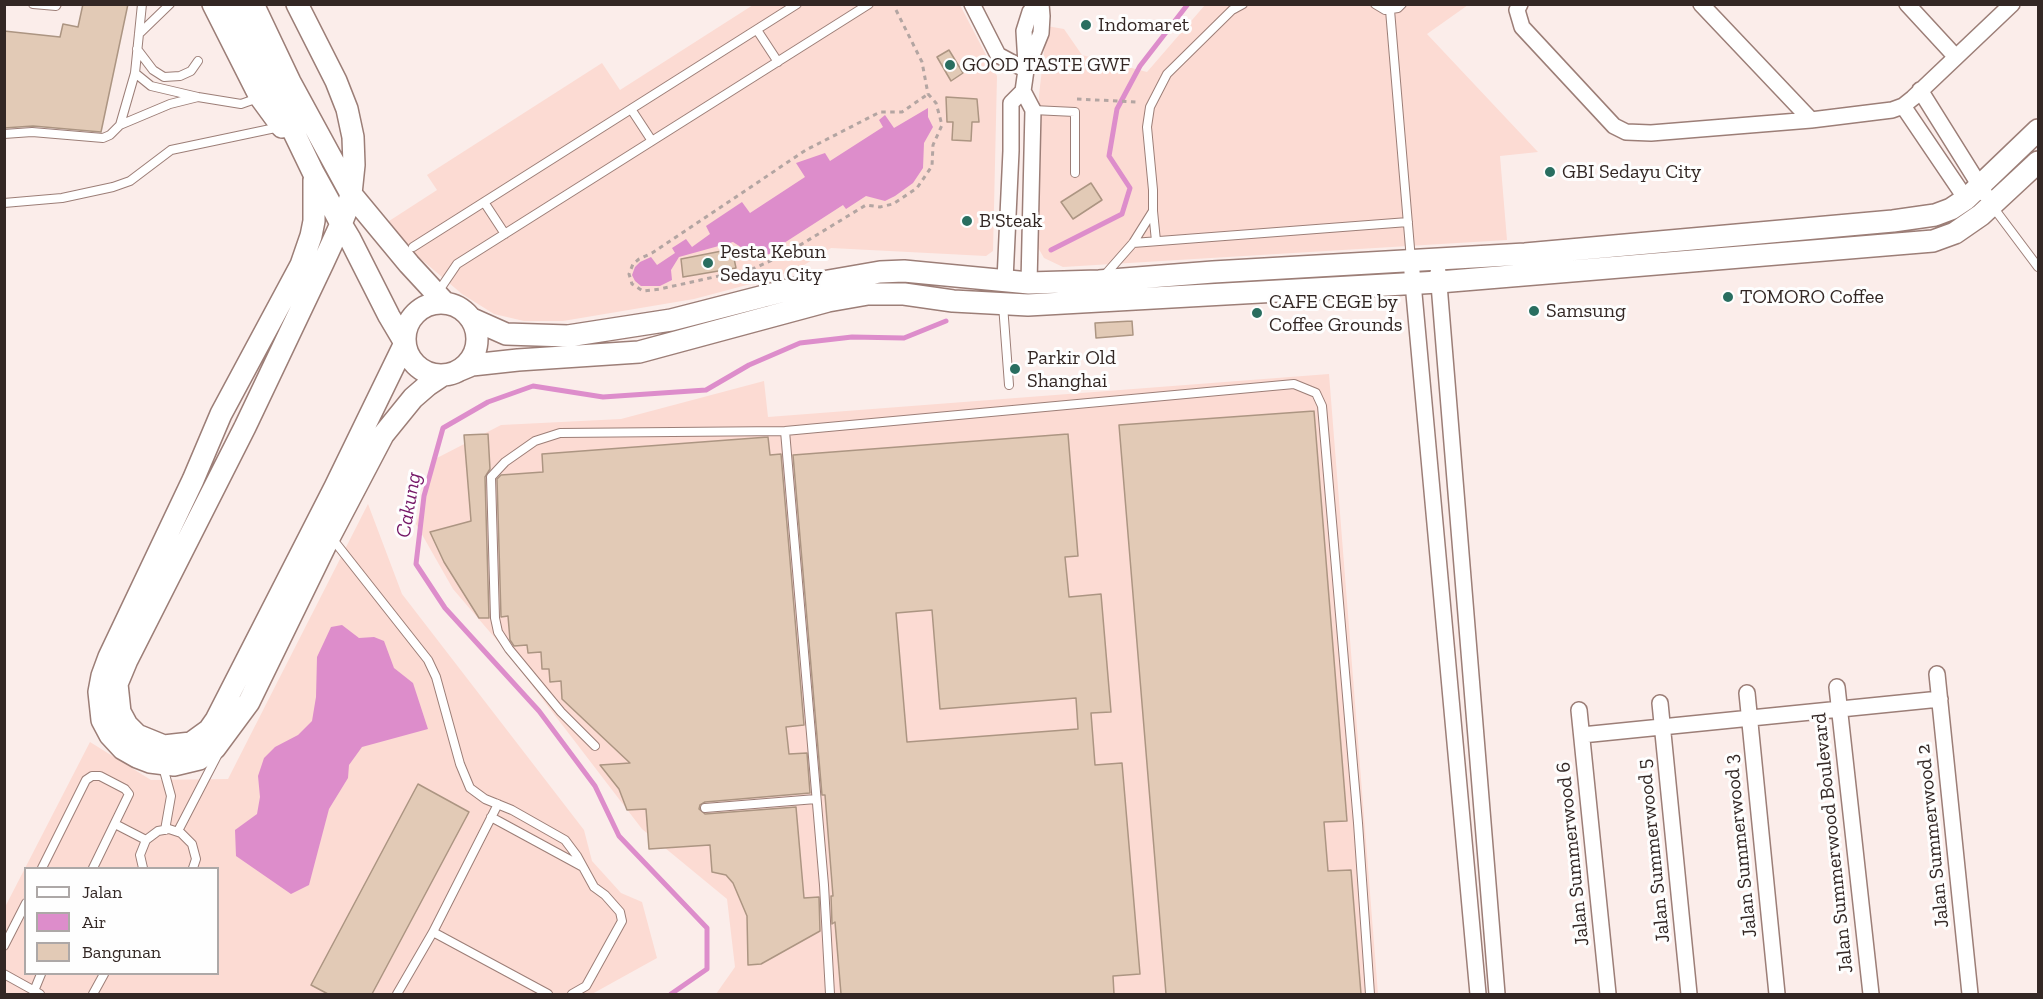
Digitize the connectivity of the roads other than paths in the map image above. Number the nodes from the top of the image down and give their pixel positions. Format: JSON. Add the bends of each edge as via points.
{"nodes":[{"id":1,"x":33,"y":4,"type":"edge"},
{"id":2,"x":57,"y":4,"type":"edge"},
{"id":3,"x":142,"y":4,"type":"edge"},
{"id":4,"x":170,"y":4,"type":"edge"},
{"id":5,"x":213,"y":4,"type":"edge"},
{"id":6,"x":232,"y":4,"type":"edge"},
{"id":7,"x":253,"y":4,"type":"edge"},
{"id":8,"x":297,"y":4,"type":"edge"},
{"id":9,"x":797,"y":4,"type":"edge"},
{"id":10,"x":869,"y":4,"type":"edge"},
{"id":11,"x":972,"y":4,"type":"edge"},
{"id":12,"x":1039,"y":4,"type":"edge"},
{"id":13,"x":1243,"y":4,"type":"edge"},
{"id":14,"x":1375,"y":4,"type":"edge"},
{"id":15,"x":1402,"y":4,"type":"edge"},
{"id":16,"x":1701,"y":4,"type":"edge"},
{"id":17,"x":1907,"y":4,"type":"edge"},
{"id":18,"x":2012,"y":4,"type":"edge"},
{"id":19,"x":1518,"y":7,"type":"edge"},
{"id":20,"x":1390,"y":10,"type":"junction"},
{"id":21,"x":757,"y":30,"type":"junction"},
{"id":22,"x":139,"y":34,"type":"junction"},
{"id":23,"x":137,"y":50,"type":"junction"},
{"id":24,"x":1955,"y":56,"type":"junction"},
{"id":25,"x":198,"y":61,"type":"dead end"},
{"id":26,"x":778,"y":62,"type":"junction"},
{"id":27,"x":1026,"y":70,"type":"junction"},
{"id":28,"x":135,"y":73,"type":"junction"},
{"id":29,"x":275,"y":90,"type":"junction"},
{"id":30,"x":1920,"y":90,"type":"junction"},
{"id":31,"x":1023,"y":91,"type":"junction"},
{"id":32,"x":198,"y":97,"type":"junction"},
{"id":33,"x":1903,"y":106,"type":"junction"},
{"id":34,"x":631,"y":109,"type":"junction"},
{"id":35,"x":1033,"y":110,"type":"junction"},
{"id":36,"x":1811,"y":120,"type":"junction"},
{"id":37,"x":120,"y":125,"type":"junction"},
{"id":38,"x":281,"y":126,"type":"junction"},
{"id":39,"x":2038,"y":130,"type":"edge"},
{"id":40,"x":4,"y":134,"type":"edge"},
{"id":41,"x":652,"y":141,"type":"junction"},
{"id":42,"x":300,"y":144,"type":"junction"},
{"id":43,"x":2038,"y":162,"type":"edge"},
{"id":44,"x":313,"y":172,"type":"junction"},
{"id":45,"x":1075,"y":173,"type":"dead end"},
{"id":46,"x":1973,"y":192,"type":"junction"},
{"id":47,"x":351,"y":194,"type":"junction"},
{"id":48,"x":484,"y":202,"type":"junction"},
{"id":49,"x":4,"y":203,"type":"edge"},
{"id":50,"x":1992,"y":206,"type":"junction"},
{"id":51,"x":1153,"y":211,"type":"junction"},
{"id":52,"x":1408,"y":222,"type":"junction"},
{"id":53,"x":341,"y":224,"type":"junction"},
{"id":54,"x":505,"y":234,"type":"junction"},
{"id":55,"x":1156,"y":241,"type":"junction"},
{"id":56,"x":1134,"y":243,"type":"junction"},
{"id":57,"x":413,"y":247,"type":"dead end"},
{"id":58,"x":1436,"y":260,"type":"junction"},
{"id":59,"x":1411,"y":261,"type":"junction"},
{"id":60,"x":2038,"y":267,"type":"edge"},
{"id":61,"x":1005,"y":280,"type":"junction"},
{"id":62,"x":1099,"y":281,"type":"junction"},
{"id":63,"x":1439,"y":282,"type":"junction"},
{"id":64,"x":1029,"y":283,"type":"junction"},
{"id":65,"x":1414,"y":284,"type":"junction"},
{"id":66,"x":441,"y":298,"type":"junction"},
{"id":67,"x":1003,"y":303,"type":"junction"},
{"id":68,"x":1028,"y":305,"type":"junction"},
{"id":69,"x":470,"y":318,"type":"junction"},
{"id":70,"x":405,"y":343,"type":"junction"},
{"id":71,"x":452,"y":372,"type":"junction"},
{"id":72,"x":1009,"y":385,"type":"dead end"},
{"id":73,"x":218,"y":420,"type":"junction"},
{"id":74,"x":785,"y":431,"type":"junction"},
{"id":75,"x":242,"y":432,"type":"junction"},
{"id":76,"x":324,"y":528,"type":"junction"},
{"id":77,"x":1937,"y":674,"type":"dead end"},
{"id":78,"x":1837,"y":687,"type":"dead end"},
{"id":79,"x":1471,"y":692,"type":"junction"},
{"id":80,"x":1747,"y":693,"type":"dead end"},
{"id":81,"x":1451,"y":696,"type":"junction"},
{"id":82,"x":1940,"y":699,"type":"junction"},
{"id":83,"x":1660,"y":703,"type":"dead end"},
{"id":84,"x":1840,"y":709,"type":"junction"},
{"id":85,"x":1579,"y":710,"type":"dead end"},
{"id":86,"x":1749,"y":718,"type":"junction"},
{"id":87,"x":1663,"y":727,"type":"junction"},
{"id":88,"x":230,"y":729,"type":"junction"},
{"id":89,"x":1582,"y":735,"type":"junction"},
{"id":90,"x":595,"y":746,"type":"dead end"},
{"id":91,"x":162,"y":765,"type":"junction"},
{"id":92,"x":816,"y":799,"type":"junction"},
{"id":93,"x":498,"y":804,"type":"junction"},
{"id":94,"x":705,"y":808,"type":"dead end"},
{"id":95,"x":491,"y":817,"type":"junction"},
{"id":96,"x":115,"y":824,"type":"junction"},
{"id":97,"x":165,"y":830,"type":"junction"},
{"id":98,"x":178,"y":831,"type":"junction"},
{"id":99,"x":146,"y":840,"type":"junction"},
{"id":100,"x":42,"y":867,"type":"edge"},
{"id":101,"x":94,"y":867,"type":"edge"},
{"id":102,"x":143,"y":867,"type":"edge"},
{"id":103,"x":193,"y":867,"type":"edge"},
{"id":104,"x":584,"y":868,"type":"junction"},
{"id":105,"x":24,"y":907,"type":"edge"},
{"id":106,"x":433,"y":932,"type":"junction"},
{"id":107,"x":4,"y":946,"type":"edge"},
{"id":108,"x":4,"y":974,"type":"edge"},
{"id":109,"x":41,"y":975,"type":"edge"},
{"id":110,"x":103,"y":975,"type":"edge"},
{"id":111,"x":37,"y":993,"type":"edge"},
{"id":112,"x":93,"y":994,"type":"edge"},
{"id":113,"x":397,"y":994,"type":"edge"},
{"id":114,"x":548,"y":994,"type":"edge"},
{"id":115,"x":572,"y":994,"type":"edge"},
{"id":116,"x":830,"y":994,"type":"edge"},
{"id":117,"x":1370,"y":994,"type":"edge"},
{"id":118,"x":1478,"y":994,"type":"edge"},
{"id":119,"x":1497,"y":994,"type":"edge"},
{"id":120,"x":1608,"y":994,"type":"edge"},
{"id":121,"x":1689,"y":994,"type":"edge"},
{"id":122,"x":1777,"y":994,"type":"edge"},
{"id":123,"x":1871,"y":994,"type":"edge"},
{"id":124,"x":1971,"y":994,"type":"edge"}],
"edges":[{"from":1,"to":2,"type":"lane"},
{"from":3,"to":22,"type":"lane"},
{"from":4,"to":22,"type":"lane"},
{"from":5,"to":29,"type":"main road"},
{"from":6,"to":29,"type":"main road"},
{"from":7,"to":29,"type":"main road"},
{"from":8,"to":47,"type":"main road","via":[[347,109],[353,137]]},
{"from":9,"to":21,"type":"lane"},
{"from":10,"to":26,"type":"lane"},
{"from":11,"to":27,"type":"street","via":[[998,55]]},
{"from":12,"to":27,"type":"street","via":[[1041,33]]},
{"from":13,"to":51,"type":"lane","via":[[1232,10],[1167,74],[1150,107],[1147,127]]},
{"from":14,"to":20,"type":"lane"},
{"from":15,"to":20,"type":"lane"},
{"from":16,"to":36,"type":"street"},
{"from":17,"to":24,"type":"street"},
{"from":18,"to":24,"type":"street"},
{"from":19,"to":36,"type":"street","via":[[1522,27],[1614,126],[1626,132]]},
{"from":20,"to":52,"type":"lane"},
{"from":21,"to":26,"type":"lane"},
{"from":21,"to":34,"type":"lane"},
{"from":22,"to":23,"type":"lane"},
{"from":23,"to":25,"type":"lane","via":[[164,77],[186,74]]},
{"from":23,"to":28,"type":"lane"},
{"from":24,"to":30,"type":"street"},
{"from":26,"to":41,"type":"lane"},
{"from":27,"to":31,"type":"street"},
{"from":28,"to":32,"type":"lane","via":[[151,86]]},
{"from":28,"to":37,"type":"lane"},
{"from":29,"to":32,"type":"lane","via":[[241,104]]},
{"from":29,"to":38,"type":"main road"},
{"from":29,"to":42,"type":"main road"},
{"from":29,"to":47,"type":"main road"},
{"from":30,"to":33,"type":"street"},
{"from":30,"to":46,"type":"street"},
{"from":31,"to":35,"type":"street"},
{"from":31,"to":61,"type":"street","via":[[1011,103]]},
{"from":32,"to":37,"type":"lane"},
{"from":33,"to":36,"type":"street"},
{"from":33,"to":46,"type":"street"},
{"from":34,"to":41,"type":"lane"},
{"from":34,"to":48,"type":"lane"},
{"from":35,"to":45,"type":"lane","via":[[1075,112]]},
{"from":35,"to":64,"type":"street"},
{"from":37,"to":40,"type":"lane","via":[[103,138],[32,132]]},
{"from":38,"to":42,"type":"main road"},
{"from":38,"to":49,"type":"lane","via":[[171,150],[129,181],[113,187],[62,198]]},
{"from":39,"to":46,"type":"main road"},
{"from":41,"to":54,"type":"lane"},
{"from":42,"to":44,"type":"main road"},
{"from":43,"to":50,"type":"main road"},
{"from":44,"to":53,"type":"main road"},
{"from":44,"to":73,"type":"main road","via":[[315,206],[301,265]]},
{"from":46,"to":50,"type":"street"},
{"from":46,"to":58,"type":"main road","via":[[1951,209],[1935,215],[1893,221]]},
{"from":47,"to":53,"type":"main road"},
{"from":47,"to":66,"type":"main road"},
{"from":48,"to":54,"type":"lane"},
{"from":48,"to":57,"type":"lane"},
{"from":50,"to":60,"type":"lane"},
{"from":50,"to":63,"type":"main road","via":[[1954,233],[1933,241]]},
{"from":51,"to":55,"type":"lane"},
{"from":51,"to":56,"type":"lane"},
{"from":52,"to":55,"type":"lane"},
{"from":52,"to":59,"type":"lane"},
{"from":53,"to":70,"type":"main road"},
{"from":53,"to":75,"type":"main road"},
{"from":54,"to":66,"type":"lane","via":[[457,264]]},
{"from":55,"to":56,"type":"lane"},
{"from":56,"to":62,"type":"lane"},
{"from":58,"to":59,"type":"main road"},
{"from":58,"to":63,"type":"street"},
{"from":59,"to":62,"type":"main road"},
{"from":59,"to":65,"type":"street"},
{"from":61,"to":64,"type":"main road"},
{"from":61,"to":67,"type":"main road"},
{"from":61,"to":69,"type":"main road","via":[[880,272],[811,284],[671,320],[568,336],[506,334]]},
{"from":62,"to":64,"type":"main road"},
{"from":63,"to":65,"type":"main road"},
{"from":63,"to":79,"type":"street"},
{"from":64,"to":68,"type":"main road"},
{"from":65,"to":68,"type":"main road"},
{"from":65,"to":81,"type":"street"},
{"from":66,"to":69,"type":"main road"},
{"from":66,"to":70,"type":"main road","via":[[415,313],[405,332]]},
{"from":67,"to":68,"type":"main road"},
{"from":67,"to":71,"type":"main road","via":[[868,294],[828,301],[639,352],[518,360],[472,365]]},
{"from":67,"to":72,"type":"lane"},
{"from":69,"to":71,"type":"main road","via":[[475,327],[476,346],[467,363]]},
{"from":70,"to":71,"type":"main road","via":[[408,354],[426,372]]},
{"from":70,"to":76,"type":"main road"},
{"from":71,"to":76,"type":"main road","via":[[413,398],[383,435]]},
{"from":73,"to":75,"type":"main road"},
{"from":73,"to":91,"type":"main road","via":[[194,480],[109,657],[100,685],[101,715],[110,735],[123,749]]},
{"from":74,"to":90,"type":"lane","via":[[560,433],[519,451],[491,477],[498,632],[520,664]]},
{"from":74,"to":92,"type":"lane"},
{"from":74,"to":117,"type":"lane","via":[[1294,384],[1316,393],[1322,406]]},
{"from":75,"to":76,"type":"main road","via":[[117,684],[120,712],[137,735],[164,746],[178,746],[191,743],[209,730]]},
{"from":76,"to":88,"type":"main road","via":[[249,702]]},
{"from":76,"to":93,"type":"lane","via":[[428,660],[465,778],[477,794]]},
{"from":77,"to":82,"type":"street","name":"Jalan Summerwood 2"},
{"from":78,"to":84,"type":"street","name":"Jalan Summerwood Boulevard"},
{"from":79,"to":81,"type":"street"},
{"from":79,"to":119,"type":"street"},
{"from":80,"to":86,"type":"street","name":"Jalan Summerwood 3"},
{"from":81,"to":118,"type":"street"},
{"from":82,"to":84,"type":"street"},
{"from":82,"to":124,"type":"street","name":"Jalan Summerwood 2"},
{"from":83,"to":87,"type":"street","name":"Jalan Summerwood 5"},
{"from":84,"to":86,"type":"street"},
{"from":84,"to":123,"type":"street","name":"Jalan Summerwood Boulevard"},
{"from":85,"to":89,"type":"street","name":"Jalan Summerwood 6"},
{"from":86,"to":87,"type":"street"},
{"from":86,"to":122,"type":"street","name":"Jalan Summerwood 3"},
{"from":87,"to":89,"type":"street"},
{"from":87,"to":121,"type":"street","name":"Jalan Summerwood 5"},
{"from":88,"to":91,"type":"main road","via":[[208,754],[188,762]]},
{"from":88,"to":98,"type":"lane"},
{"from":89,"to":120,"type":"street","name":"Jalan Summerwood 6"},
{"from":91,"to":97,"type":"lane","via":[[171,796]]},
{"from":92,"to":94,"type":"lane"},
{"from":92,"to":116,"type":"lane"},
{"from":93,"to":95,"type":"lane"},
{"from":93,"to":104,"type":"lane","via":[[565,840]]},
{"from":95,"to":104,"type":"lane"},
{"from":95,"to":106,"type":"lane"},
{"from":96,"to":99,"type":"lane"},
{"from":96,"to":100,"type":"lane","via":[[128,792],[100,776],[92,776],[86,780]]},
{"from":96,"to":101,"type":"lane"},
{"from":97,"to":98,"type":"lane"},
{"from":97,"to":99,"type":"lane"},
{"from":98,"to":103,"type":"lane","via":[[192,844],[196,860]]},
{"from":99,"to":102,"type":"lane","via":[[140,855]]},
{"from":104,"to":115,"type":"lane","via":[[594,887],[620,912],[622,921],[586,986]]},
{"from":105,"to":107,"type":"lane"},
{"from":106,"to":113,"type":"lane"},
{"from":106,"to":114,"type":"lane"},
{"from":108,"to":111,"type":"lane"},
{"from":109,"to":111,"type":"lane"},
{"from":110,"to":112,"type":"lane"}]}
